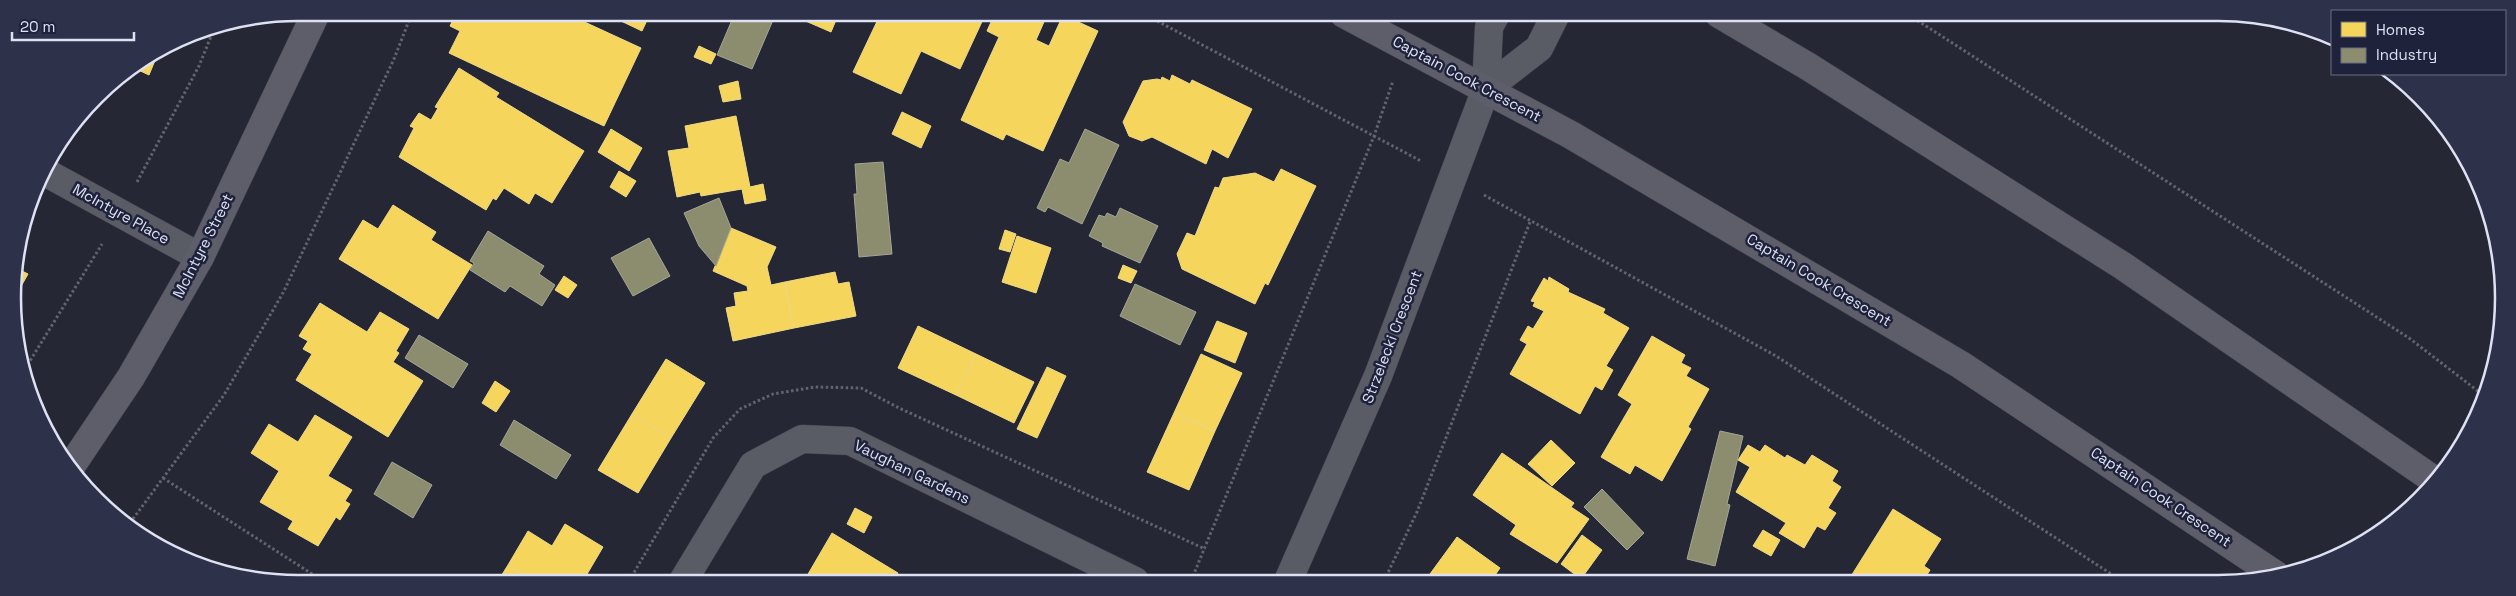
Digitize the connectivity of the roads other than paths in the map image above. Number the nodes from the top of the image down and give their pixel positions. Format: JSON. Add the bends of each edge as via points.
{"nodes":[{"id":1,"x":312,"y":21,"type":"edge"},
{"id":2,"x":1358,"y":21,"type":"edge"},
{"id":3,"x":1492,"y":21,"type":"edge"},
{"id":4,"x":1552,"y":21,"type":"edge"},
{"id":5,"x":1731,"y":21,"type":"edge"},
{"id":6,"x":1486,"y":89,"type":"junction"},
{"id":7,"x":50,"y":175,"type":"edge"},
{"id":8,"x":200,"y":257,"type":"junction"},
{"id":9,"x":75,"y":461,"type":"edge"},
{"id":10,"x":2429,"y":477,"type":"edge"},
{"id":11,"x":2268,"y":570,"type":"edge"},
{"id":12,"x":687,"y":575,"type":"edge"},
{"id":13,"x":1123,"y":575,"type":"edge"},
{"id":14,"x":1291,"y":575,"type":"edge"}],
"edges":[{"from":1,"to":8,"type":"main road","name":"McIntyre Street"},
{"from":2,"to":6,"type":"main road","name":"Captain Cook Crescent"},
{"from":3,"to":6,"type":"street","name":"Strzelecki Crescent","via":[[1489,27]]},
{"from":4,"to":6,"type":"street","via":[[1539,48]]},
{"from":5,"to":10,"type":"main road","via":[[2123,266]]},
{"from":6,"to":11,"type":"main road","name":"Captain Cook Crescent","via":[[1961,364]]},
{"from":6,"to":14,"type":"street","name":"Strzelecki Crescent","via":[[1378,376]]},
{"from":7,"to":8,"type":"street","name":"McIntyre Place"},
{"from":8,"to":9,"type":"main road","name":"McIntyre Street","via":[[131,377]]},
{"from":12,"to":13,"type":"street","name":"Vaughan Gardens","via":[[753,466],[802,439],[850,441]]}]}
